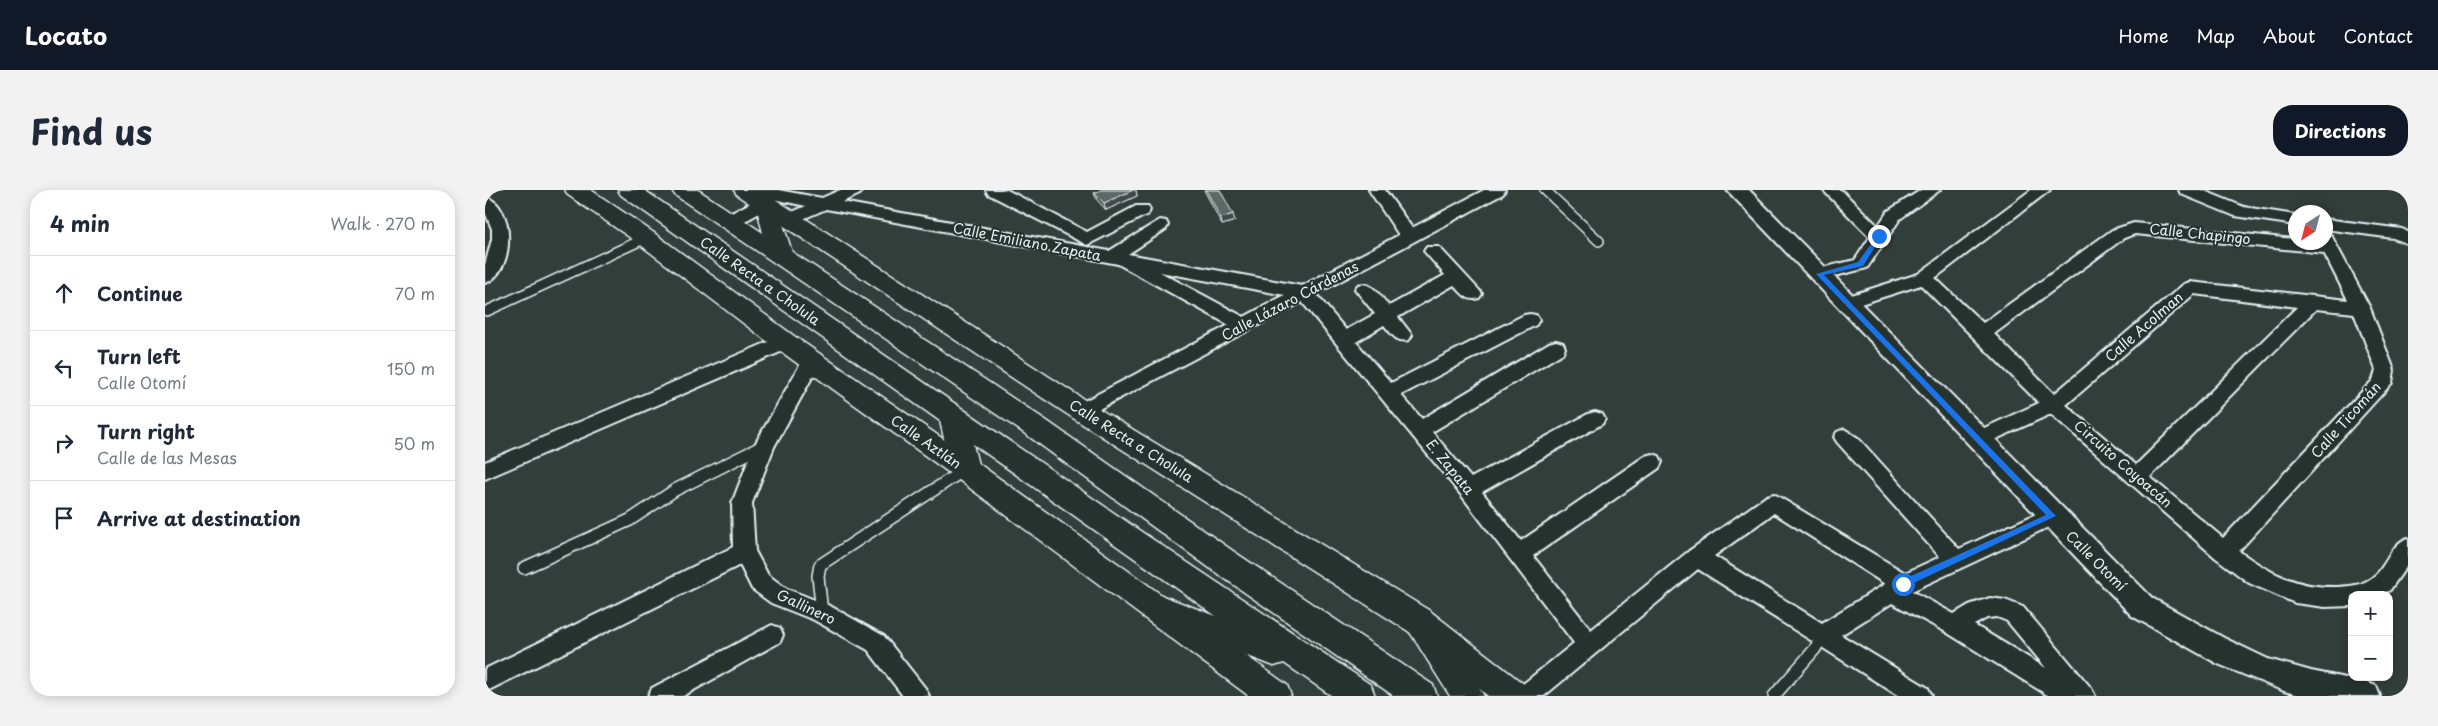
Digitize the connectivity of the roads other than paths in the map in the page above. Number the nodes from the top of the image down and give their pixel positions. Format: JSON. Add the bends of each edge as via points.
{"nodes":[{"id":1,"x":576,"y":190,"type":"edge"},
{"id":2,"x":629,"y":190,"type":"edge"},
{"id":3,"x":683,"y":190,"type":"edge"},
{"id":4,"x":800,"y":190,"type":"edge"},
{"id":5,"x":854,"y":190,"type":"edge"},
{"id":6,"x":993,"y":190,"type":"edge"},
{"id":7,"x":1377,"y":190,"type":"edge"},
{"id":8,"x":1545,"y":190,"type":"edge"},
{"id":9,"x":1737,"y":190,"type":"edge"},
{"id":10,"x":1831,"y":190,"type":"edge"},
{"id":11,"x":1933,"y":190,"type":"edge"},
{"id":12,"x":2043,"y":190,"type":"edge"},
{"id":13,"x":2187,"y":190,"type":"edge"},
{"id":14,"x":1492,"y":191,"type":"edge"},
{"id":15,"x":764,"y":199,"type":"edge"},
{"id":16,"x":485,"y":202,"type":"edge"},
{"id":17,"x":826,"y":203,"type":"junction"},
{"id":18,"x":1142,"y":210,"type":"dead end"},
{"id":19,"x":2288,"y":219,"type":"edge"},
{"id":20,"x":730,"y":221,"type":"junction"},
{"id":21,"x":1161,"y":225,"type":"dead end"},
{"id":22,"x":2333,"y":225,"type":"edge"},
{"id":23,"x":1879,"y":236,"type":"junction"},
{"id":24,"x":1409,"y":237,"type":"junction"},
{"id":25,"x":2408,"y":237,"type":"edge"},
{"id":26,"x":646,"y":238,"type":"junction"},
{"id":27,"x":2288,"y":241,"type":"edge"},
{"id":28,"x":1599,"y":242,"type":"dead end"},
{"id":29,"x":2331,"y":250,"type":"edge"},
{"id":30,"x":1433,"y":251,"type":"dead end"},
{"id":31,"x":781,"y":256,"type":"junction"},
{"id":32,"x":1119,"y":257,"type":"junction"},
{"id":33,"x":1819,"y":274,"type":"junction"},
{"id":34,"x":1456,"y":276,"type":"junction"},
{"id":35,"x":485,"y":277,"type":"edge"},
{"id":36,"x":1924,"y":278,"type":"junction"},
{"id":37,"x":1364,"y":289,"type":"dead end"},
{"id":38,"x":1305,"y":293,"type":"junction"},
{"id":39,"x":1473,"y":294,"type":"dead end"},
{"id":40,"x":1845,"y":303,"type":"junction"},
{"id":41,"x":2311,"y":303,"type":"junction"},
{"id":42,"x":2361,"y":308,"type":"junction"},
{"id":43,"x":487,"y":311,"type":"dead end"},
{"id":44,"x":1387,"y":316,"type":"junction"},
{"id":45,"x":1531,"y":320,"type":"dead end"},
{"id":46,"x":1244,"y":325,"type":"junction"},
{"id":47,"x":1982,"y":333,"type":"junction"},
{"id":48,"x":1403,"y":335,"type":"dead end"},
{"id":49,"x":1344,"y":340,"type":"junction"},
{"id":50,"x":785,"y":342,"type":"junction"},
{"id":51,"x":1556,"y":348,"type":"dead end"},
{"id":52,"x":812,"y":361,"type":"junction"},
{"id":53,"x":1389,"y":392,"type":"junction"},
{"id":54,"x":2053,"y":405,"type":"junction"},
{"id":55,"x":1083,"y":411,"type":"junction"},
{"id":56,"x":952,"y":415,"type":"junction"},
{"id":57,"x":1595,"y":420,"type":"dead end"},
{"id":58,"x":1420,"y":430,"type":"junction"},
{"id":59,"x":1844,"y":438,"type":"dead end"},
{"id":60,"x":1978,"y":438,"type":"junction"},
{"id":61,"x":764,"y":446,"type":"junction"},
{"id":62,"x":1651,"y":462,"type":"dead end"},
{"id":63,"x":965,"y":469,"type":"junction"},
{"id":64,"x":485,"y":470,"type":"edge"},
{"id":65,"x":2138,"y":476,"type":"junction"},
{"id":66,"x":1469,"y":490,"type":"junction"},
{"id":67,"x":2052,"y":516,"type":"junction"},
{"id":68,"x":2408,"y":547,"type":"edge"},
{"id":69,"x":744,"y":552,"type":"junction"},
{"id":70,"x":2224,"y":552,"type":"junction"},
{"id":71,"x":1519,"y":554,"type":"junction"},
{"id":72,"x":1697,"y":557,"type":"junction"},
{"id":73,"x":1955,"y":559,"type":"junction"},
{"id":74,"x":524,"y":568,"type":"dead end"},
{"id":75,"x":1898,"y":588,"type":"junction"},
{"id":76,"x":2367,"y":591,"type":"edge"},
{"id":77,"x":2348,"y":596,"type":"edge"},
{"id":78,"x":1152,"y":605,"type":"junction"},
{"id":79,"x":821,"y":613,"type":"junction"},
{"id":80,"x":1419,"y":621,"type":"junction"},
{"id":81,"x":1954,"y":626,"type":"junction"},
{"id":82,"x":1823,"y":634,"type":"junction"},
{"id":83,"x":772,"y":635,"type":"dead end"},
{"id":84,"x":1589,"y":646,"type":"junction"},
{"id":85,"x":1317,"y":668,"type":"junction"},
{"id":86,"x":485,"y":681,"type":"edge"},
{"id":87,"x":659,"y":696,"type":"edge"},
{"id":88,"x":917,"y":696,"type":"edge"},
{"id":89,"x":1275,"y":696,"type":"edge"},
{"id":90,"x":1359,"y":696,"type":"edge"},
{"id":91,"x":1421,"y":696,"type":"edge"},
{"id":92,"x":1468,"y":696,"type":"edge"},
{"id":93,"x":1513,"y":696,"type":"edge"},
{"id":94,"x":1526,"y":696,"type":"edge"},
{"id":95,"x":1774,"y":696,"type":"edge"},
{"id":96,"x":1920,"y":696,"type":"edge"},
{"id":97,"x":2070,"y":696,"type":"edge"},
{"id":98,"x":2083,"y":696,"type":"edge"},
{"id":99,"x":2365,"y":696,"type":"edge"}],
"edges":[{"from":1,"to":26,"type":"main road","name":"Calle Aztlán"},
{"from":2,"to":56,"type":"main road","name":"Calle Recta a Cholula"},
{"from":3,"to":20,"type":"main road"},
{"from":4,"to":17,"type":"street"},
{"from":5,"to":17,"type":"street"},
{"from":6,"to":18,"type":"street","via":[[1087,239]]},
{"from":7,"to":24,"type":"street"},
{"from":8,"to":28,"type":"lane"},
{"from":9,"to":33,"type":"street","name":"Calle Otomí"},
{"from":10,"to":23,"type":"street"},
{"from":11,"to":23,"type":"street","via":[[1894,215]]},
{"from":12,"to":36,"type":"street"},
{"from":13,"to":19,"type":"street","via":[[2241,212]]},
{"from":14,"to":24,"type":"street","name":"Calle Lázaro Cárdenas"},
{"from":15,"to":17,"type":"street","name":"Calle Emiliano Zapata"},
{"from":15,"to":17,"type":"street"},
{"from":15,"to":20,"type":"street"},
{"from":15,"to":31,"type":"main road"},
{"from":15,"to":55,"type":"main road","name":"Calle Recta a Cholula"},
{"from":16,"to":35,"type":"street","via":[[499,223],[501,244],[493,269]]},
{"from":17,"to":32,"type":"street","name":"Calle Emiliano Zapata"},
{"from":20,"to":31,"type":"main road"},
{"from":21,"to":32,"type":"street"},
{"from":22,"to":25,"type":"street"},
{"from":23,"to":33,"type":"street","via":[[1861,264]]},
{"from":24,"to":38,"type":"street","name":"Calle Lázaro Cárdenas"},
{"from":26,"to":43,"type":"lane"},
{"from":26,"to":50,"type":"main road","name":"Calle Aztlán"},
{"from":27,"to":47,"type":"street","name":"Calle Chapingo","via":[[2134,228],[2118,234]]},
{"from":29,"to":42,"type":"street","name":"Calle Ticomán"},
{"from":30,"to":34,"type":"street"},
{"from":31,"to":91,"type":"main road","via":[[1037,428]]},
{"from":32,"to":38,"type":"street","name":"Calle Emiliano Zapata"},
{"from":32,"to":46,"type":"street"},
{"from":33,"to":40,"type":"street","name":"Calle Otomí"},
{"from":34,"to":39,"type":"street"},
{"from":34,"to":44,"type":"street"},
{"from":36,"to":40,"type":"street"},
{"from":36,"to":47,"type":"street","name":"Circuito Coyoacán"},
{"from":37,"to":44,"type":"street"},
{"from":38,"to":46,"type":"street","name":"Calle Lázaro Cárdenas"},
{"from":38,"to":49,"type":"street","name":"E. Zapata"},
{"from":40,"to":60,"type":"street","name":"Calle Otomí"},
{"from":41,"to":42,"type":"street","name":"Calle Acolman"},
{"from":41,"to":54,"type":"street","name":"Calle Acolman","via":[[2190,288]]},
{"from":41,"to":65,"type":"street"},
{"from":42,"to":70,"type":"street","name":"Calle Ticomán","via":[[2385,370],[2382,383]]},
{"from":44,"to":48,"type":"street"},
{"from":44,"to":49,"type":"street"},
{"from":45,"to":53,"type":"street"},
{"from":46,"to":55,"type":"street","name":"Calle Lázaro Cárdenas"},
{"from":47,"to":54,"type":"street","name":"Circuito Coyoacán"},
{"from":49,"to":53,"type":"street","name":"E. Zapata"},
{"from":50,"to":52,"type":"main road","name":"Calle Aztlán"},
{"from":50,"to":64,"type":"street"},
{"from":51,"to":58,"type":"street"},
{"from":52,"to":61,"type":"street","name":"Gallinero"},
{"from":52,"to":63,"type":"main road","name":"Calle Aztlán"},
{"from":53,"to":58,"type":"street","name":"E. Zapata"},
{"from":54,"to":60,"type":"street","name":"Calle Acolman"},
{"from":54,"to":65,"type":"street","name":"Circuito Coyoacán"},
{"from":55,"to":80,"type":"main road","name":"Calle Recta a Cholula"},
{"from":56,"to":63,"type":"main road"},
{"from":56,"to":85,"type":"main road","name":"Calle Recta a Cholula"},
{"from":57,"to":66,"type":"street"},
{"from":58,"to":66,"type":"street","name":"E. Zapata"},
{"from":59,"to":73,"type":"street"},
{"from":60,"to":67,"type":"street","name":"Calle Otomí"},
{"from":61,"to":69,"type":"street","name":"Gallinero","via":[[742,503]]},
{"from":61,"to":74,"type":"lane","via":[[675,490],[630,520]]},
{"from":62,"to":71,"type":"street"},
{"from":63,"to":78,"type":"main road","name":"Calle Aztlán"},
{"from":63,"to":79,"type":"lane","via":[[821,566],[818,576]]},
{"from":65,"to":70,"type":"street","name":"Circuito Coyoacán"},
{"from":66,"to":71,"type":"street","name":"E. Zapata"},
{"from":67,"to":73,"type":"street"},
{"from":67,"to":99,"type":"street","name":"Calle Otomí","via":[[2143,608],[2198,640],[2258,668],[2319,687]]},
{"from":68,"to":76,"type":"street","via":[[2382,583]]},
{"from":69,"to":79,"type":"street","name":"Gallinero","via":[[760,582],[779,596]]},
{"from":69,"to":86,"type":"street"},
{"from":70,"to":77,"type":"street","name":"Circuito Coyoacán","via":[[2257,576],[2295,593]]},
{"from":71,"to":84,"type":"street","name":"E. Zapata"},
{"from":72,"to":75,"type":"street","via":[[1774,502]]},
{"from":72,"to":82,"type":"street"},
{"from":72,"to":84,"type":"street"},
{"from":73,"to":75,"type":"street"},
{"from":75,"to":81,"type":"street"},
{"from":75,"to":82,"type":"street"},
{"from":78,"to":85,"type":"main road"},
{"from":78,"to":89,"type":"main road","name":"Calle Aztlán"},
{"from":79,"to":88,"type":"street","name":"Gallinero","via":[[876,643]]},
{"from":80,"to":92,"type":"main road"},
{"from":80,"to":93,"type":"main road","name":"Calle Recta a Cholula"},
{"from":81,"to":97,"type":"street"},
{"from":81,"to":98,"type":"street","via":[[1990,606],[2000,606],[2015,614]]},
{"from":82,"to":95,"type":"lane","via":[[1815,649]]},
{"from":82,"to":96,"type":"street"},
{"from":83,"to":87,"type":"street"},
{"from":84,"to":94,"type":"street"},
{"from":85,"to":90,"type":"main road","name":"Calle Recta a Cholula"}]}
